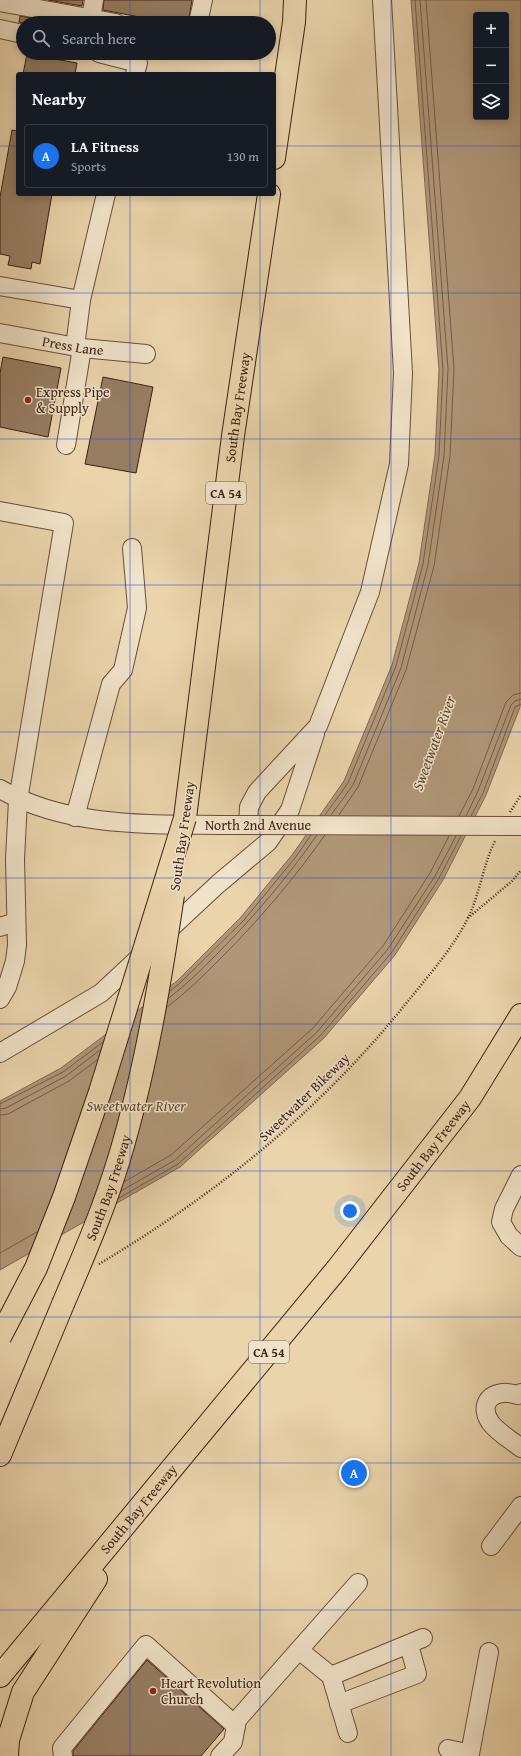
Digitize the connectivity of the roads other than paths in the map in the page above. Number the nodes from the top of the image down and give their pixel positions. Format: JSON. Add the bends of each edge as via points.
{"nodes":[{"id":1,"x":94,"y":0,"type":"edge"},
{"id":2,"x":203,"y":0,"type":"edge"},
{"id":3,"x":295,"y":0,"type":"edge"},
{"id":4,"x":382,"y":0,"type":"edge"},
{"id":5,"x":9,"y":2,"type":"edge"},
{"id":6,"x":81,"y":16,"type":"edge"},
{"id":7,"x":91,"y":16,"type":"edge"},
{"id":8,"x":200,"y":16,"type":"edge"},
{"id":9,"x":0,"y":29,"type":"edge"},
{"id":10,"x":16,"y":32,"type":"edge"},
{"id":11,"x":126,"y":60,"type":"edge"},
{"id":12,"x":136,"y":72,"type":"edge"},
{"id":13,"x":276,"y":144,"type":"edge"},
{"id":14,"x":106,"y":196,"type":"edge"},
{"id":15,"x":269,"y":196,"type":"edge"},
{"id":16,"x":0,"y":286,"type":"edge"},
{"id":17,"x":81,"y":300,"type":"junction"},
{"id":18,"x":0,"y":333,"type":"edge"},
{"id":19,"x":79,"y":348,"type":"junction"},
{"id":20,"x":146,"y":354,"type":"dead end"},
{"id":21,"x":66,"y":445,"type":"dead end"},
{"id":22,"x":0,"y":511,"type":"edge"},
{"id":23,"x":132,"y":548,"type":"dead end"},
{"id":24,"x":318,"y":726,"type":"junction"},
{"id":25,"x":0,"y":789,"type":"edge"},
{"id":26,"x":18,"y":800,"type":"junction"},
{"id":27,"x":75,"y":817,"type":"junction"},
{"id":28,"x":185,"y":818,"type":"junction"},
{"id":29,"x":515,"y":820,"type":"edge"},
{"id":30,"x":248,"y":825,"type":"junction"},
{"id":31,"x":8,"y":890,"type":"edge"},
{"id":32,"x":8,"y":925,"type":"edge"},
{"id":33,"x":0,"y":999,"type":"edge"},
{"id":34,"x":521,"y":1015,"type":"edge"},
{"id":35,"x":0,"y":1053,"type":"edge"},
{"id":36,"x":521,"y":1175,"type":"edge"},
{"id":37,"x":521,"y":1247,"type":"edge"},
{"id":38,"x":0,"y":1338,"type":"edge"},
{"id":39,"x":521,"y":1393,"type":"edge"},
{"id":40,"x":521,"y":1448,"type":"edge"},
{"id":41,"x":0,"y":1455,"type":"edge"},
{"id":42,"x":148,"y":1498,"type":"junction"},
{"id":43,"x":521,"y":1506,"type":"edge"},
{"id":44,"x":491,"y":1546,"type":"dead end"},
{"id":45,"x":358,"y":1583,"type":"dead end"},
{"id":46,"x":299,"y":1650,"type":"junction"},
{"id":47,"x":489,"y":1652,"type":"dead end"},
{"id":48,"x":0,"y":1676,"type":"edge"},
{"id":49,"x":331,"y":1676,"type":"junction"},
{"id":50,"x":339,"y":1704,"type":"junction"},
{"id":51,"x":236,"y":1726,"type":"junction"},
{"id":52,"x":348,"y":1733,"type":"dead end"},
{"id":53,"x":448,"y":1749,"type":"dead end"},
{"id":54,"x":7,"y":1756,"type":"edge"},
{"id":55,"x":63,"y":1756,"type":"edge"},
{"id":56,"x":220,"y":1756,"type":"edge"}],
"edges":[{"from":1,"to":7,"type":"street"},
{"from":2,"to":8,"type":"street"},
{"from":3,"to":13,"type":"highway"},
{"from":4,"to":24,"type":"street","via":[[403,373],[399,464],[370,592]]},
{"from":5,"to":6,"type":"street"},
{"from":9,"to":10,"type":"street"},
{"from":11,"to":12,"type":"street","via":[[138,63]]},
{"from":14,"to":17,"type":"street"},
{"from":15,"to":28,"type":"highway","name":"South Bay Freeway","number":"CA 54","via":[[233,436]]},
{"from":16,"to":17,"type":"street"},
{"from":17,"to":19,"type":"street"},
{"from":18,"to":19,"type":"street","name":"Press Lane"},
{"from":19,"to":20,"type":"street","name":"Press Lane"},
{"from":19,"to":21,"type":"street"},
{"from":22,"to":26,"type":"street","via":[[64,523]]},
{"from":23,"to":27,"type":"street","via":[[137,608],[123,670],[111,684]]},
{"from":24,"to":30,"type":"street","via":[[257,792],[249,806]]},
{"from":24,"to":35,"type":"street","via":[[290,810],[268,842],[218,884],[101,992]]},
{"from":25,"to":26,"type":"street","name":"North 2nd Avenue"},
{"from":26,"to":27,"type":"street","name":"North 2nd Avenue"},
{"from":26,"to":31,"type":"street","via":[[15,858]]},
{"from":27,"to":30,"type":"street","name":"North 2nd Avenue","bridge":true,"via":[[131,824]]},
{"from":28,"to":38,"type":"highway","bridge":true,"via":[[100,1092],[64,1197],[36,1268]]},
{"from":28,"to":41,"type":"highway","name":"South Bay Freeway","number":"CA 54","bridge":true,"via":[[164,957],[142,1067],[119,1160],[87,1247]]},
{"from":29,"to":30,"type":"street","name":"North 2nd Avenue","bridge":true},
{"from":31,"to":32,"type":"street"},
{"from":32,"to":33,"type":"street","via":[[15,961]]},
{"from":34,"to":42,"type":"highway","name":"South Bay Freeway","number":"CA 54","via":[[470,1098],[414,1171],[337,1269]]},
{"from":36,"to":37,"type":"street","via":[[500,1222],[509,1236]]},
{"from":39,"to":40,"type":"street","via":[[503,1393],[489,1397],[485,1403],[485,1411],[490,1422]]},
{"from":42,"to":48,"type":"highway","name":"South Bay Freeway","number":"CA 54"},
{"from":42,"to":54,"type":"highway","via":[[23,1692],[8,1740]]},
{"from":43,"to":44,"type":"street"},
{"from":45,"to":46,"type":"street"},
{"from":46,"to":49,"type":"street"},
{"from":46,"to":51,"type":"street","via":[[238,1720]]},
{"from":47,"to":53,"type":"street","via":[[470,1754]]},
{"from":49,"to":50,"type":"street"},
{"from":49,"to":50,"type":"street","via":[[416,1642],[417,1674]]},
{"from":50,"to":52,"type":"street"},
{"from":51,"to":55,"type":"street","via":[[146,1646],[62,1748]]},
{"from":51,"to":56,"type":"street","via":[[233,1742]]}]}
